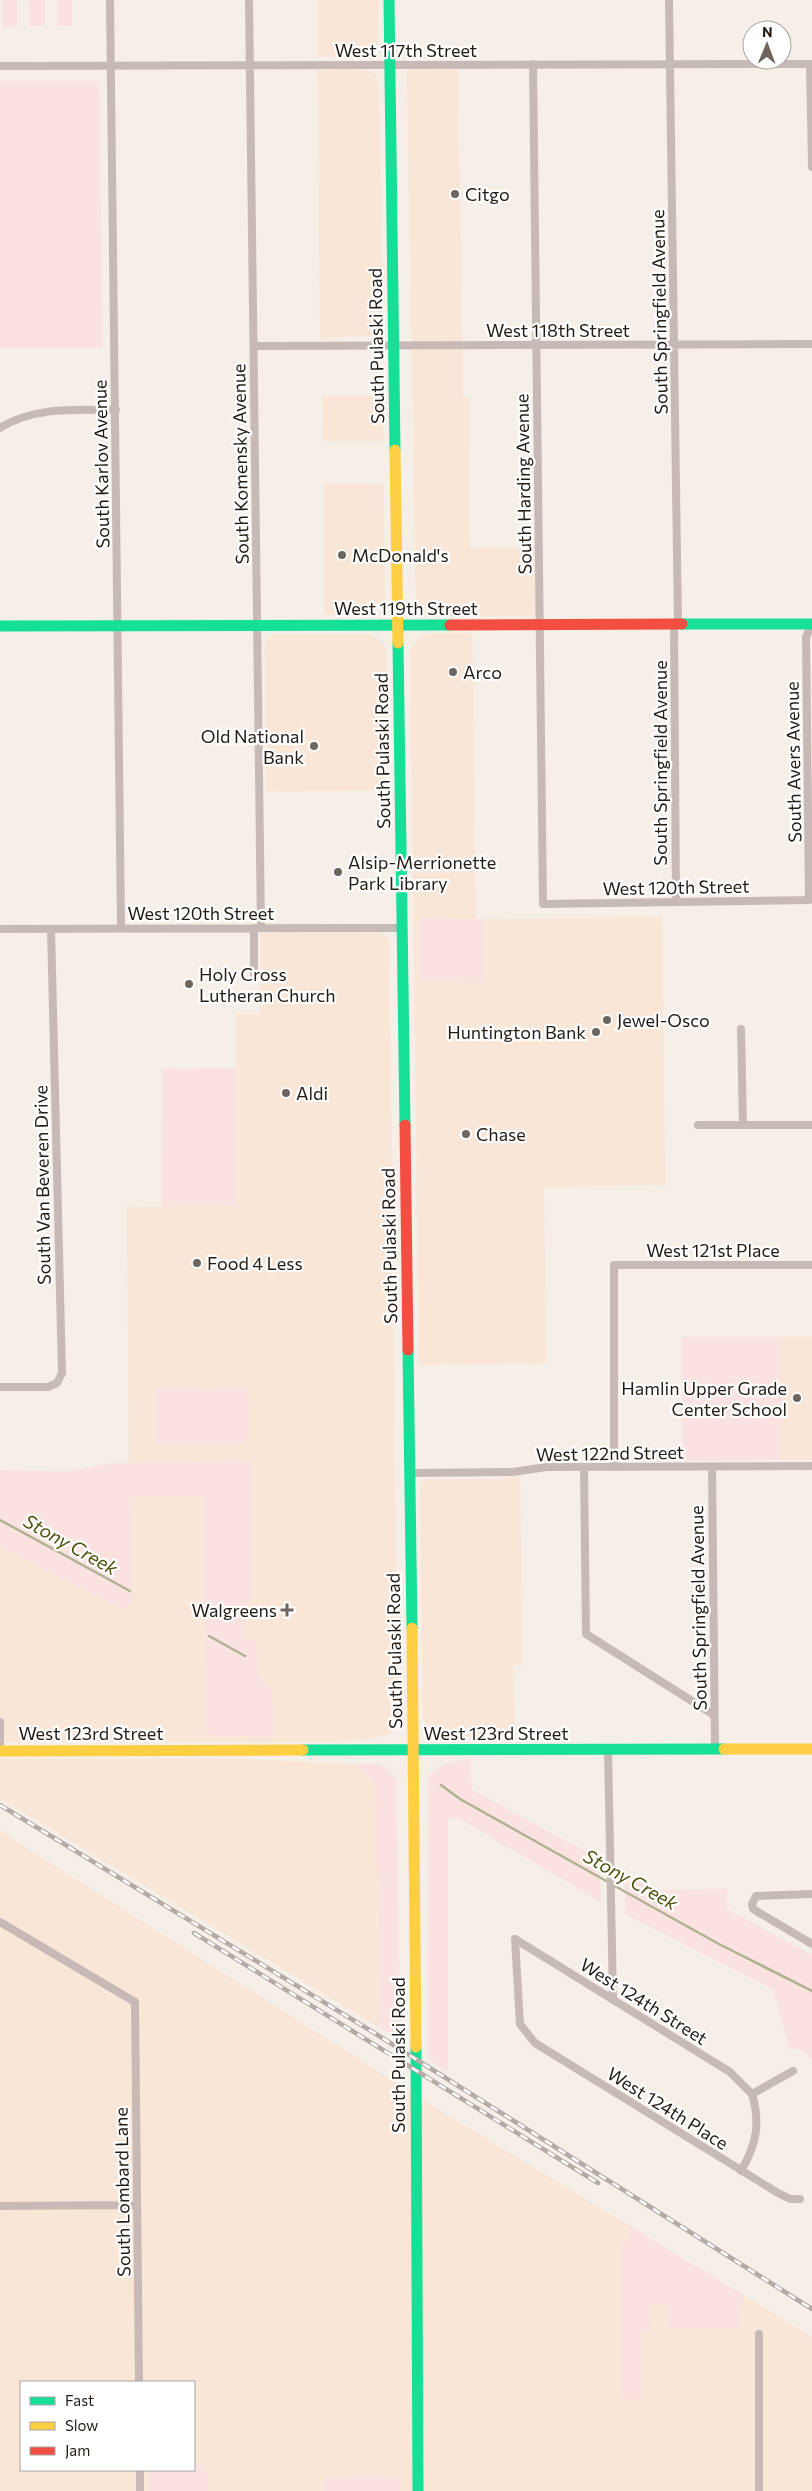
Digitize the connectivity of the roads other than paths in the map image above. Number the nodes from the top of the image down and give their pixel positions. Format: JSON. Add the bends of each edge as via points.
{"nodes":[{"id":1,"x":110,"y":0,"type":"edge"},
{"id":2,"x":249,"y":0,"type":"edge"},
{"id":3,"x":389,"y":0,"type":"edge"},
{"id":4,"x":669,"y":0,"type":"edge"},
{"id":5,"x":533,"y":64,"type":"junction"},
{"id":6,"x":669,"y":64,"type":"junction"},
{"id":7,"x":811,"y":64,"type":"edge"},
{"id":8,"x":250,"y":65,"type":"junction"},
{"id":9,"x":390,"y":65,"type":"junction"},
{"id":10,"x":0,"y":66,"type":"edge"},
{"id":11,"x":111,"y":66,"type":"junction"},
{"id":12,"x":812,"y":167,"type":"edge"},
{"id":13,"x":536,"y":344,"type":"junction"},
{"id":14,"x":812,"y":344,"type":"edge"},
{"id":15,"x":675,"y":345,"type":"junction"},
{"id":16,"x":254,"y":346,"type":"junction"},
{"id":17,"x":394,"y":346,"type":"junction"},
{"id":18,"x":116,"y":410,"type":"junction"},
{"id":19,"x":0,"y":428,"type":"edge"},
{"id":20,"x":540,"y":624,"type":"junction"},
{"id":21,"x":676,"y":624,"type":"junction"},
{"id":22,"x":812,"y":624,"type":"edge"},
{"id":23,"x":398,"y":625,"type":"junction"},
{"id":24,"x":0,"y":626,"type":"edge"},
{"id":25,"x":118,"y":627,"type":"junction"},
{"id":26,"x":257,"y":627,"type":"junction"},
{"id":27,"x":809,"y":900,"type":"joint"},
{"id":28,"x":676,"y":902,"type":"junction"},
{"id":29,"x":543,"y":904,"type":"joint"},
{"id":30,"x":121,"y":928,"type":"junction"},
{"id":31,"x":258,"y":928,"type":"junction"},
{"id":32,"x":402,"y":928,"type":"junction"},
{"id":33,"x":0,"y":929,"type":"edge"},
{"id":34,"x":52,"y":929,"type":"junction"},
{"id":35,"x":254,"y":977,"type":"dead end"},
{"id":36,"x":741,"y":1029,"type":"dead end"},
{"id":37,"x":698,"y":1125,"type":"dead end"},
{"id":38,"x":743,"y":1125,"type":"junction"},
{"id":39,"x":812,"y":1125,"type":"edge"},
{"id":40,"x":812,"y":1265,"type":"edge"},
{"id":41,"x":1,"y":1388,"type":"edge"},
{"id":42,"x":812,"y":1466,"type":"edge"},
{"id":43,"x":584,"y":1467,"type":"junction"},
{"id":44,"x":614,"y":1467,"type":"junction"},
{"id":45,"x":712,"y":1467,"type":"junction"},
{"id":46,"x":409,"y":1473,"type":"junction"},
{"id":47,"x":714,"y":1715,"type":"junction"},
{"id":48,"x":0,"y":1722,"type":"edge"},
{"id":49,"x":812,"y":1749,"type":"edge"},
{"id":50,"x":413,"y":1750,"type":"junction"},
{"id":51,"x":608,"y":1750,"type":"junction"},
{"id":52,"x":715,"y":1750,"type":"junction"},
{"id":53,"x":0,"y":1751,"type":"edge"},
{"id":54,"x":812,"y":1894,"type":"edge"},
{"id":55,"x":0,"y":1922,"type":"edge"},
{"id":56,"x":812,"y":1944,"type":"edge"},
{"id":57,"x":613,"y":1999,"type":"junction"},
{"id":58,"x":526,"y":2033,"type":"joint"},
{"id":59,"x":793,"y":2071,"type":"dead end"},
{"id":60,"x":752,"y":2094,"type":"junction"},
{"id":61,"x":741,"y":2171,"type":"junction"},
{"id":62,"x":800,"y":2199,"type":"dead end"},
{"id":63,"x":136,"y":2205,"type":"junction"},
{"id":64,"x":0,"y":2206,"type":"edge"},
{"id":65,"x":759,"y":2334,"type":"dead end"},
{"id":66,"x":139,"y":2381,"type":"edge"},
{"id":67,"x":140,"y":2471,"type":"edge"},
{"id":68,"x":140,"y":2491,"type":"edge"},
{"id":69,"x":418,"y":2491,"type":"edge"},
{"id":70,"x":759,"y":2491,"type":"edge"}],
"edges":[{"from":1,"to":11,"type":"street","name":"South Karlov Avenue"},
{"from":2,"to":8,"type":"street","name":"South Komensky Avenue"},
{"from":3,"to":9,"type":"main road","name":"South Pulaski Road"},
{"from":4,"to":6,"type":"street","name":"South Springfield Avenue"},
{"from":5,"to":6,"type":"street","name":"West 117th Street"},
{"from":5,"to":9,"type":"street","name":"West 117th Street"},
{"from":5,"to":13,"type":"street","name":"South Harding Avenue"},
{"from":6,"to":7,"type":"street","name":"West 117th Street"},
{"from":6,"to":15,"type":"street","name":"South Springfield Avenue"},
{"from":7,"to":12,"type":"street"},
{"from":8,"to":9,"type":"street","name":"West 117th Street"},
{"from":8,"to":11,"type":"street","name":"West 117th Street"},
{"from":8,"to":16,"type":"street","name":"South Komensky Avenue"},
{"from":9,"to":17,"type":"main road","name":"South Pulaski Road"},
{"from":10,"to":11,"type":"street","name":"West 117th Street"},
{"from":11,"to":18,"type":"street","name":"South Karlov Avenue"},
{"from":13,"to":15,"type":"street","name":"West 118th Street"},
{"from":13,"to":17,"type":"street","name":"West 118th Street"},
{"from":13,"to":20,"type":"street","name":"South Harding Avenue"},
{"from":14,"to":15,"type":"street","name":"West 118th Street"},
{"from":15,"to":21,"type":"street","name":"South Springfield Avenue"},
{"from":16,"to":17,"type":"street","name":"West 118th Street"},
{"from":16,"to":26,"type":"street","name":"South Komensky Avenue"},
{"from":17,"to":23,"type":"main road","name":"South Pulaski Road"},
{"from":18,"to":19,"type":"street","via":[[42,412],[10,421]]},
{"from":18,"to":25,"type":"street","name":"South Karlov Avenue"},
{"from":20,"to":21,"type":"main road","name":"West 119th Street"},
{"from":20,"to":23,"type":"main road","name":"West 119th Street"},
{"from":20,"to":29,"type":"street","name":"South Harding Avenue"},
{"from":21,"to":22,"type":"main road","name":"West 119th Street"},
{"from":21,"to":28,"type":"street","name":"South Springfield Avenue"},
{"from":22,"to":27,"type":"street","name":"South Avers Avenue","via":[[806,637]]},
{"from":23,"to":26,"type":"main road","name":"West 119th Street"},
{"from":23,"to":32,"type":"main road","name":"South Pulaski Road"},
{"from":24,"to":25,"type":"main road","name":"West 119th Street"},
{"from":25,"to":26,"type":"main road","name":"West 119th Street"},
{"from":25,"to":30,"type":"street","name":"South Karlov Avenue"},
{"from":26,"to":31,"type":"street","name":"South Komensky Avenue"},
{"from":27,"to":28,"type":"street","name":"West 120th Street"},
{"from":28,"to":29,"type":"street","name":"West 120th Street"},
{"from":30,"to":31,"type":"street","name":"West 120th Street"},
{"from":30,"to":34,"type":"street","name":"West 120th Street"},
{"from":31,"to":32,"type":"street","name":"West 120th Street"},
{"from":31,"to":35,"type":"street","name":"South Komensky Avenue"},
{"from":32,"to":46,"type":"main road","name":"South Pulaski Road"},
{"from":33,"to":34,"type":"street","name":"West 120th Street"},
{"from":34,"to":41,"type":"street","name":"South Van Beveren Drive","via":[[62,1373],[57,1383],[48,1388]]},
{"from":36,"to":38,"type":"street"},
{"from":37,"to":38,"type":"street"},
{"from":38,"to":39,"type":"street"},
{"from":40,"to":44,"type":"street","name":"West 121st Place","via":[[614,1265]]},
{"from":42,"to":45,"type":"street","name":"West 122nd Street"},
{"from":43,"to":44,"type":"street","name":"West 122nd Street"},
{"from":43,"to":46,"type":"street","name":"West 122nd Street","via":[[547,1467],[513,1472]]},
{"from":43,"to":47,"type":"street","via":[[586,1634]]},
{"from":44,"to":45,"type":"street","name":"West 122nd Street"},
{"from":45,"to":47,"type":"street","name":"South Springfield Avenue"},
{"from":46,"to":50,"type":"main road","name":"South Pulaski Road"},
{"from":47,"to":52,"type":"street","name":"South Springfield Avenue"},
{"from":48,"to":53,"type":"street"},
{"from":49,"to":52,"type":"main road","name":"West 123rd Street"},
{"from":50,"to":51,"type":"main road","name":"West 123rd Street"},
{"from":50,"to":53,"type":"main road","name":"West 123rd Street"},
{"from":50,"to":69,"type":"main road","name":"South Pulaski Road"},
{"from":51,"to":52,"type":"main road","name":"West 123rd Street"},
{"from":51,"to":57,"type":"street"},
{"from":54,"to":56,"type":"street","via":[[756,1896],[752,1904],[761,1916]]},
{"from":55,"to":63,"type":"street","name":"South Lombard Lane","via":[[134,2002]]},
{"from":57,"to":58,"type":"street","name":"West 124th Street","via":[[515,1940],[518,2011],[520,2024]]},
{"from":57,"to":60,"type":"street","name":"West 124th Street","via":[[730,2072]]},
{"from":58,"to":61,"type":"street","name":"West 124th Place","via":[[545,2050]]},
{"from":59,"to":60,"type":"street"},
{"from":60,"to":61,"type":"street","via":[[757,2112],[757,2134]]},
{"from":61,"to":62,"type":"street","name":"West 124th Place","via":[[783,2196]]},
{"from":63,"to":64,"type":"street"},
{"from":63,"to":66,"type":"street","name":"South Lombard Lane"},
{"from":65,"to":70,"type":"street"},
{"from":67,"to":68,"type":"street"}]}
